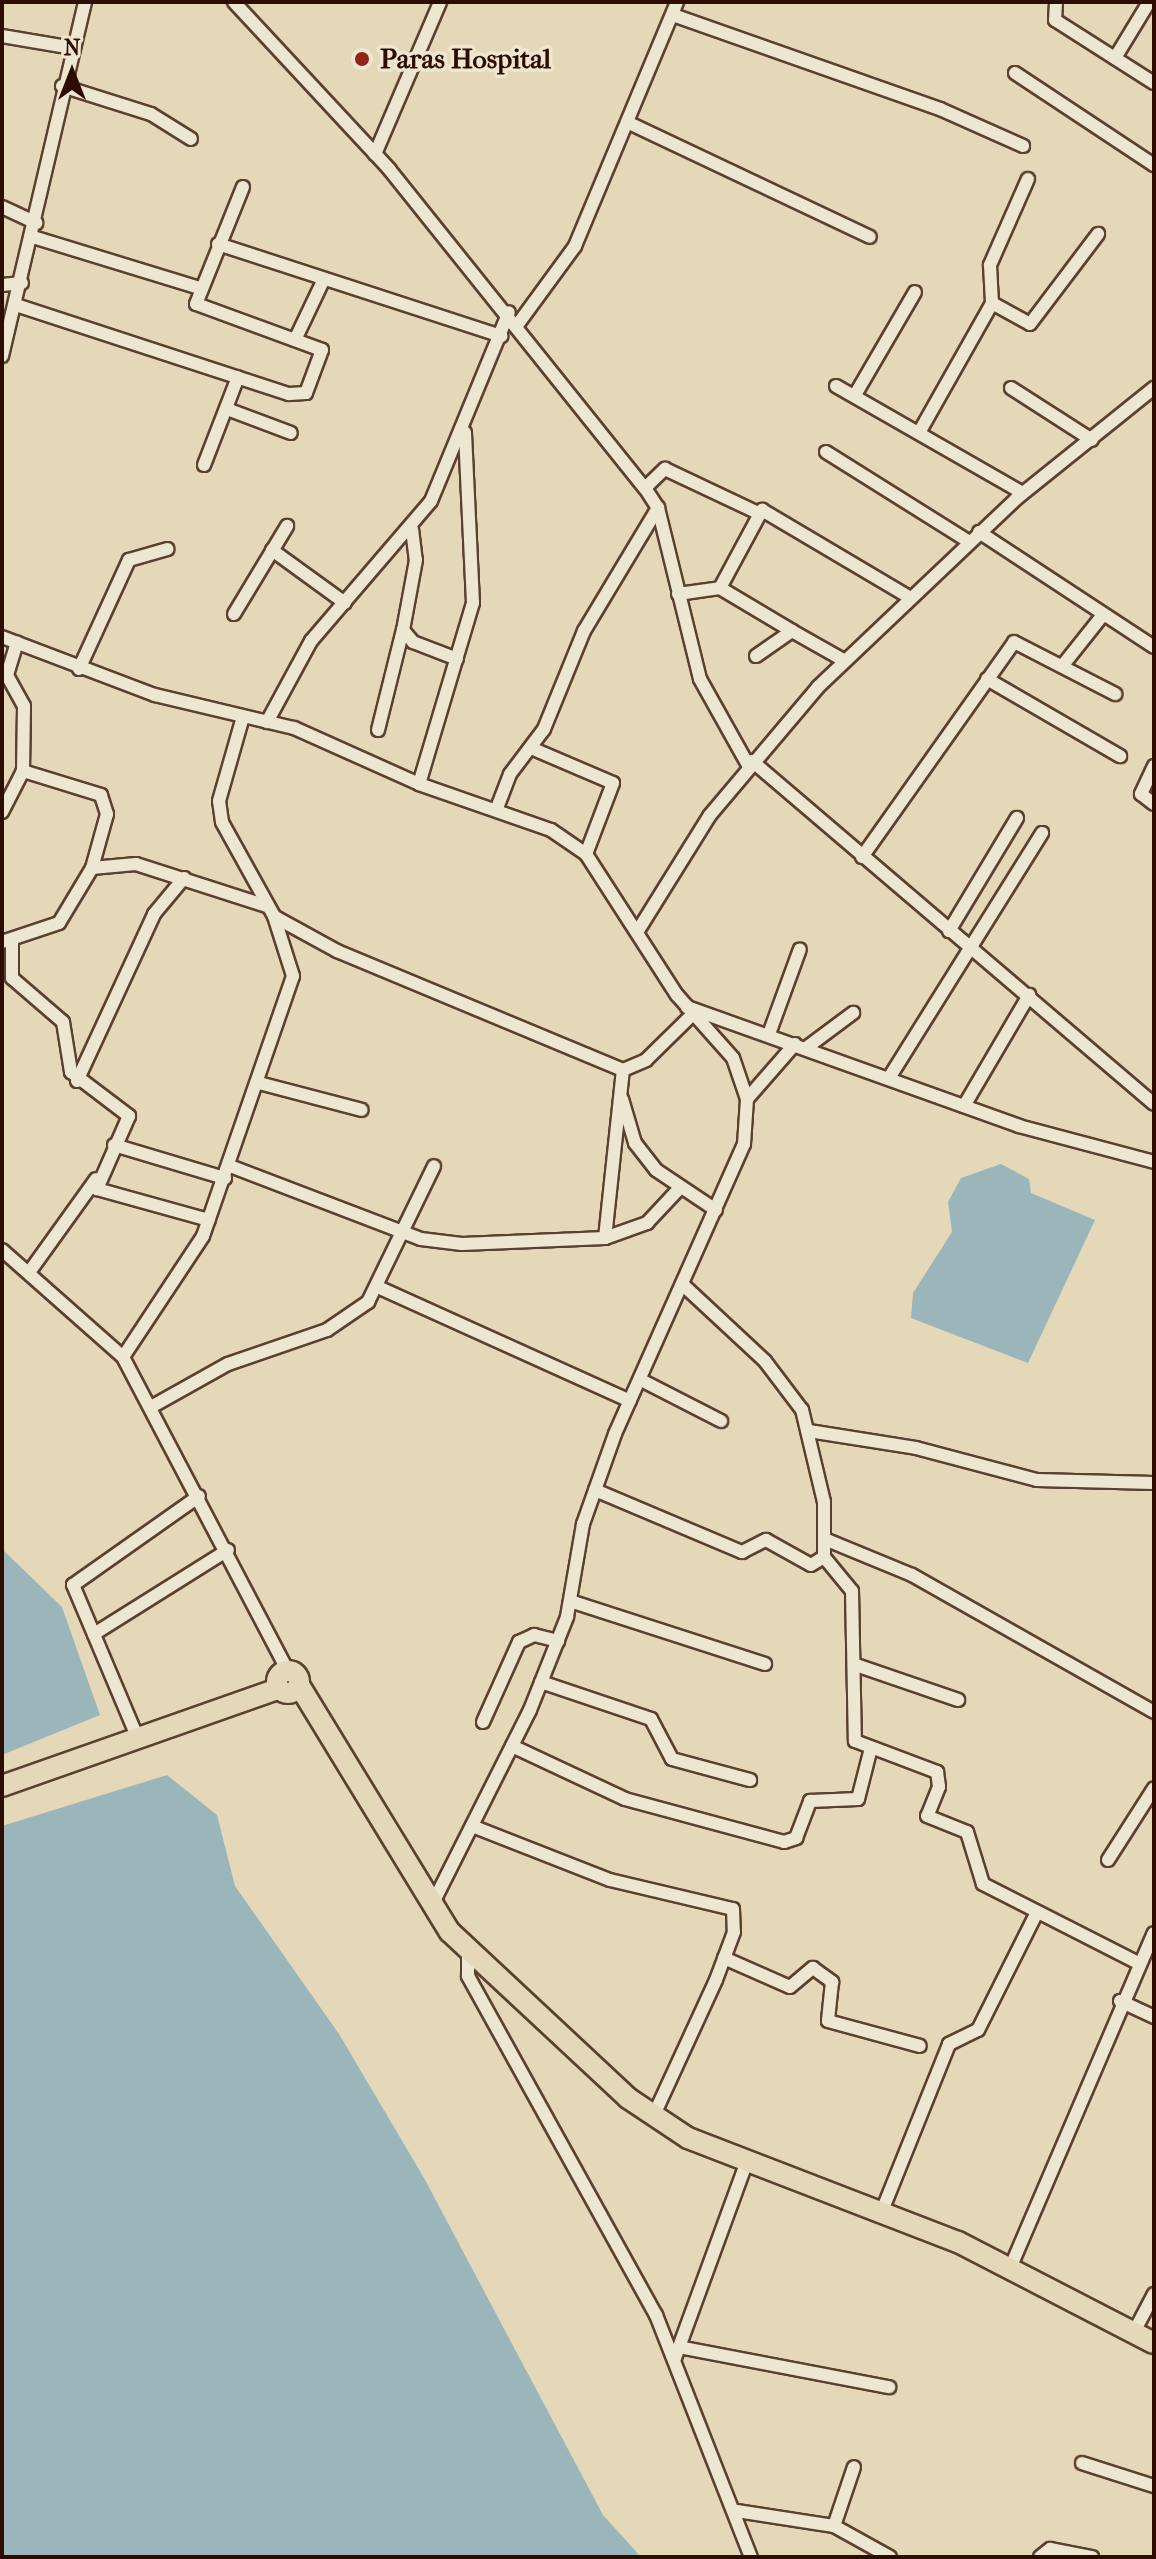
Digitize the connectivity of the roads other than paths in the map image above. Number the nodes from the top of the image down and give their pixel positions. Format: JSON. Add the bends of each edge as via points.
{"nodes":[{"id":1,"x":85,"y":2,"type":"edge"},
{"id":2,"x":234,"y":2,"type":"edge"},
{"id":3,"x":440,"y":2,"type":"edge"},
{"id":4,"x":1056,"y":2,"type":"edge"},
{"id":5,"x":1149,"y":2,"type":"edge"},
{"id":6,"x":675,"y":8,"type":"edge"},
{"id":7,"x":2,"y":36,"type":"edge"},
{"id":8,"x":73,"y":48,"type":"junction"},
{"id":9,"x":1115,"y":58,"type":"junction"},
{"id":10,"x":1015,"y":73,"type":"dead end"},
{"id":11,"x":1154,"y":83,"type":"edge"},
{"id":12,"x":62,"y":86,"type":"junction"},
{"id":13,"x":631,"y":124,"type":"junction"},
{"id":14,"x":191,"y":139,"type":"dead end"},
{"id":15,"x":1023,"y":146,"type":"dead end"},
{"id":16,"x":375,"y":154,"type":"junction"},
{"id":17,"x":1154,"y":165,"type":"edge"},
{"id":18,"x":1028,"y":179,"type":"dead end"},
{"id":19,"x":243,"y":187,"type":"dead end"},
{"id":20,"x":2,"y":207,"type":"edge"},
{"id":21,"x":36,"y":223,"type":"junction"},
{"id":22,"x":1098,"y":234,"type":"dead end"},
{"id":23,"x":33,"y":237,"type":"junction"},
{"id":24,"x":870,"y":237,"type":"dead end"},
{"id":25,"x":218,"y":244,"type":"junction"},
{"id":26,"x":323,"y":281,"type":"junction"},
{"id":27,"x":22,"y":283,"type":"junction"},
{"id":28,"x":2,"y":285,"type":"edge"},
{"id":29,"x":200,"y":288,"type":"junction"},
{"id":30,"x":915,"y":292,"type":"dead end"},
{"id":31,"x":992,"y":303,"type":"junction"},
{"id":32,"x":16,"y":305,"type":"junction"},
{"id":33,"x":509,"y":312,"type":"junction"},
{"id":34,"x":518,"y":324,"type":"junction"},
{"id":35,"x":501,"y":336,"type":"junction"},
{"id":36,"x":295,"y":340,"type":"junction"},
{"id":37,"x":2,"y":356,"type":"edge"},
{"id":38,"x":238,"y":377,"type":"junction"},
{"id":39,"x":836,"y":386,"type":"dead end"},
{"id":40,"x":1011,"y":388,"type":"dead end"},
{"id":41,"x":1154,"y":388,"type":"edge"},
{"id":42,"x":855,"y":395,"type":"junction"},
{"id":43,"x":227,"y":409,"type":"junction"},
{"id":44,"x":465,"y":429,"type":"junction"},
{"id":45,"x":920,"y":431,"type":"junction"},
{"id":46,"x":291,"y":433,"type":"dead end"},
{"id":47,"x":1092,"y":440,"type":"junction"},
{"id":48,"x":826,"y":452,"type":"dead end"},
{"id":49,"x":204,"y":465,"type":"dead end"},
{"id":50,"x":645,"y":488,"type":"junction"},
{"id":51,"x":1023,"y":493,"type":"junction"},
{"id":52,"x":658,"y":508,"type":"junction"},
{"id":53,"x":756,"y":512,"type":"junction"},
{"id":54,"x":287,"y":526,"type":"dead end"},
{"id":55,"x":412,"y":529,"type":"junction"},
{"id":56,"x":979,"y":532,"type":"junction"},
{"id":57,"x":968,"y":541,"type":"junction"},
{"id":58,"x":167,"y":549,"type":"dead end"},
{"id":59,"x":272,"y":550,"type":"junction"},
{"id":60,"x":720,"y":588,"type":"junction"},
{"id":61,"x":678,"y":594,"type":"junction"},
{"id":62,"x":909,"y":597,"type":"junction"},
{"id":63,"x":345,"y":603,"type":"junction"},
{"id":64,"x":234,"y":614,"type":"dead end"},
{"id":65,"x":1102,"y":616,"type":"junction"},
{"id":66,"x":403,"y":630,"type":"junction"},
{"id":67,"x":792,"y":631,"type":"junction"},
{"id":68,"x":2,"y":637,"type":"edge"},
{"id":69,"x":17,"y":643,"type":"junction"},
{"id":70,"x":1154,"y":647,"type":"edge"},
{"id":71,"x":756,"y":656,"type":"dead end"},
{"id":72,"x":457,"y":659,"type":"junction"},
{"id":73,"x":845,"y":661,"type":"junction"},
{"id":74,"x":1063,"y":665,"type":"junction"},
{"id":75,"x":79,"y":669,"type":"junction"},
{"id":76,"x":987,"y":679,"type":"junction"},
{"id":77,"x":1115,"y":694,"type":"dead end"},
{"id":78,"x":243,"y":717,"type":"junction"},
{"id":79,"x":267,"y":722,"type":"junction"},
{"id":80,"x":378,"y":730,"type":"dead end"},
{"id":81,"x":531,"y":748,"type":"junction"},
{"id":82,"x":1120,"y":756,"type":"dead end"},
{"id":83,"x":750,"y":763,"type":"junction"},
{"id":84,"x":1154,"y":766,"type":"edge"},
{"id":85,"x":23,"y":771,"type":"junction"},
{"id":86,"x":419,"y":784,"type":"junction"},
{"id":87,"x":1154,"y":804,"type":"edge"},
{"id":88,"x":497,"y":808,"type":"junction"},
{"id":89,"x":2,"y":812,"type":"edge"},
{"id":90,"x":1017,"y":818,"type":"dead end"},
{"id":91,"x":1042,"y":833,"type":"dead end"},
{"id":92,"x":586,"y":854,"type":"junction"},
{"id":93,"x":862,"y":857,"type":"junction"},
{"id":94,"x":92,"y":868,"type":"junction"},
{"id":95,"x":184,"y":878,"type":"junction"},
{"id":96,"x":271,"y":911,"type":"junction"},
{"id":97,"x":639,"y":929,"type":"junction"},
{"id":98,"x":949,"y":931,"type":"junction"},
{"id":99,"x":7,"y":942,"type":"edge"},
{"id":100,"x":968,"y":946,"type":"junction"},
{"id":101,"x":800,"y":949,"type":"dead end"},
{"id":102,"x":1029,"y":995,"type":"junction"},
{"id":103,"x":690,"y":1010,"type":"junction"},
{"id":104,"x":853,"y":1013,"type":"dead end"},
{"id":105,"x":769,"y":1034,"type":"junction"},
{"id":106,"x":801,"y":1046,"type":"junction"},
{"id":107,"x":623,"y":1070,"type":"junction"},
{"id":108,"x":889,"y":1078,"type":"junction"},
{"id":109,"x":77,"y":1081,"type":"junction"},
{"id":110,"x":259,"y":1083,"type":"junction"},
{"id":111,"x":622,"y":1096,"type":"junction"},
{"id":112,"x":747,"y":1099,"type":"junction"},
{"id":113,"x":1154,"y":1104,"type":"edge"},
{"id":114,"x":964,"y":1106,"type":"junction"},
{"id":115,"x":362,"y":1110,"type":"dead end"},
{"id":116,"x":114,"y":1145,"type":"junction"},
{"id":117,"x":1154,"y":1162,"type":"edge"},
{"id":118,"x":434,"y":1166,"type":"dead end"},
{"id":119,"x":228,"y":1172,"type":"junction"},
{"id":120,"x":96,"y":1179,"type":"junction"},
{"id":121,"x":678,"y":1190,"type":"junction"},
{"id":122,"x":716,"y":1210,"type":"junction"},
{"id":123,"x":209,"y":1220,"type":"junction"},
{"id":124,"x":400,"y":1235,"type":"junction"},
{"id":125,"x":605,"y":1238,"type":"junction"},
{"id":126,"x":2,"y":1250,"type":"edge"},
{"id":127,"x":30,"y":1271,"type":"junction"},
{"id":128,"x":682,"y":1284,"type":"junction"},
{"id":129,"x":380,"y":1288,"type":"junction"},
{"id":130,"x":123,"y":1357,"type":"junction"},
{"id":131,"x":641,"y":1380,"type":"junction"},
{"id":132,"x":630,"y":1401,"type":"junction"},
{"id":133,"x":151,"y":1407,"type":"junction"},
{"id":134,"x":721,"y":1421,"type":"dead end"},
{"id":135,"x":809,"y":1431,"type":"junction"},
{"id":136,"x":1154,"y":1483,"type":"edge"},
{"id":137,"x":595,"y":1490,"type":"junction"},
{"id":138,"x":199,"y":1496,"type":"junction"},
{"id":139,"x":827,"y":1540,"type":"junction"},
{"id":140,"x":228,"y":1550,"type":"junction"},
{"id":141,"x":824,"y":1557,"type":"junction"},
{"id":142,"x":570,"y":1601,"type":"junction"},
{"id":143,"x":94,"y":1634,"type":"junction"},
{"id":144,"x":558,"y":1641,"type":"junction"},
{"id":145,"x":765,"y":1664,"type":"dead end"},
{"id":146,"x":856,"y":1665,"type":"junction"},
{"id":147,"x":288,"y":1682,"type":"junction"},
{"id":148,"x":541,"y":1682,"type":"junction"},
{"id":149,"x":958,"y":1700,"type":"dead end"},
{"id":150,"x":1154,"y":1712,"type":"edge"},
{"id":151,"x":483,"y":1722,"type":"dead end"},
{"id":152,"x":136,"y":1734,"type":"junction"},
{"id":153,"x":512,"y":1746,"type":"junction"},
{"id":154,"x":871,"y":1748,"type":"junction"},
{"id":155,"x":750,"y":1780,"type":"dead end"},
{"id":156,"x":2,"y":1786,"type":"edge"},
{"id":157,"x":1154,"y":1788,"type":"edge"},
{"id":158,"x":472,"y":1826,"type":"junction"},
{"id":159,"x":1108,"y":1860,"type":"dead end"},
{"id":160,"x":432,"y":1905,"type":"junction"},
{"id":161,"x":1036,"y":1914,"type":"junction"},
{"id":162,"x":1154,"y":1933,"type":"edge"},
{"id":163,"x":468,"y":1952,"type":"junction"},
{"id":164,"x":724,"y":1958,"type":"junction"},
{"id":165,"x":1138,"y":1963,"type":"junction"},
{"id":166,"x":1120,"y":2001,"type":"junction"},
{"id":167,"x":1154,"y":2017,"type":"edge"},
{"id":168,"x":920,"y":2046,"type":"dead end"},
{"id":169,"x":653,"y":2117,"type":"junction"},
{"id":170,"x":747,"y":2161,"type":"junction"},
{"id":171,"x":882,"y":2211,"type":"junction"},
{"id":172,"x":1011,"y":2266,"type":"junction"},
{"id":173,"x":1154,"y":2294,"type":"edge"},
{"id":174,"x":1134,"y":2332,"type":"junction"},
{"id":175,"x":1154,"y":2343,"type":"edge"},
{"id":176,"x":680,"y":2353,"type":"junction"},
{"id":177,"x":889,"y":2387,"type":"dead end"},
{"id":178,"x":1082,"y":2463,"type":"dead end"},
{"id":179,"x":854,"y":2467,"type":"dead end"},
{"id":180,"x":1154,"y":2486,"type":"edge"},
{"id":181,"x":737,"y":2511,"type":"junction"},
{"id":182,"x":834,"y":2526,"type":"junction"},
{"id":183,"x":751,"y":2557,"type":"edge"},
{"id":184,"x":890,"y":2557,"type":"edge"},
{"id":185,"x":1040,"y":2557,"type":"edge"},
{"id":186,"x":1092,"y":2557,"type":"edge"}],
"edges":[{"from":1,"to":8,"type":"street"},
{"from":2,"to":16,"type":"street"},
{"from":3,"to":16,"type":"street"},
{"from":4,"to":9,"type":"street","via":[[1055,20]]},
{"from":5,"to":9,"type":"street"},
{"from":6,"to":13,"type":"street"},
{"from":6,"to":15,"type":"street"},
{"from":7,"to":8,"type":"street"},
{"from":8,"to":12,"type":"street"},
{"from":9,"to":11,"type":"street"},
{"from":10,"to":17,"type":"street"},
{"from":12,"to":14,"type":"street","via":[[151,114]]},
{"from":12,"to":21,"type":"street"},
{"from":13,"to":24,"type":"street"},
{"from":13,"to":34,"type":"street","via":[[575,246]]},
{"from":16,"to":33,"type":"street"},
{"from":18,"to":31,"type":"street","via":[[990,265]]},
{"from":19,"to":25,"type":"street"},
{"from":20,"to":21,"type":"street"},
{"from":21,"to":23,"type":"street"},
{"from":22,"to":31,"type":"street","via":[[1030,324]]},
{"from":23,"to":27,"type":"street"},
{"from":23,"to":29,"type":"street"},
{"from":25,"to":26,"type":"street"},
{"from":25,"to":29,"type":"street"},
{"from":26,"to":35,"type":"street"},
{"from":26,"to":36,"type":"street"},
{"from":27,"to":28,"type":"street"},
{"from":27,"to":32,"type":"street"},
{"from":29,"to":36,"type":"street","via":[[197,306]]},
{"from":30,"to":42,"type":"street"},
{"from":31,"to":45,"type":"street"},
{"from":32,"to":37,"type":"street"},
{"from":32,"to":38,"type":"street"},
{"from":33,"to":34,"type":"street"},
{"from":33,"to":35,"type":"street"},
{"from":34,"to":50,"type":"street"},
{"from":35,"to":44,"type":"street"},
{"from":36,"to":38,"type":"street","via":[[324,353],[306,393]]},
{"from":38,"to":43,"type":"street"},
{"from":39,"to":42,"type":"street"},
{"from":40,"to":47,"type":"street"},
{"from":41,"to":47,"type":"street"},
{"from":42,"to":45,"type":"street"},
{"from":43,"to":46,"type":"street"},
{"from":43,"to":49,"type":"street"},
{"from":44,"to":55,"type":"street"},
{"from":44,"to":72,"type":"street","via":[[475,574]]},
{"from":45,"to":51,"type":"street"},
{"from":47,"to":51,"type":"street"},
{"from":48,"to":57,"type":"street"},
{"from":50,"to":52,"type":"street"},
{"from":50,"to":53,"type":"street","via":[[665,469]]},
{"from":51,"to":56,"type":"street"},
{"from":52,"to":61,"type":"street"},
{"from":52,"to":81,"type":"street","via":[[584,631]]},
{"from":53,"to":60,"type":"street"},
{"from":53,"to":62,"type":"street","via":[[770,513]]},
{"from":54,"to":59,"type":"street"},
{"from":55,"to":63,"type":"street"},
{"from":55,"to":66,"type":"street","via":[[416,560]]},
{"from":56,"to":57,"type":"street"},
{"from":56,"to":65,"type":"street"},
{"from":57,"to":62,"type":"street"},
{"from":58,"to":75,"type":"street","via":[[129,560]]},
{"from":59,"to":63,"type":"street"},
{"from":59,"to":64,"type":"street"},
{"from":60,"to":61,"type":"street"},
{"from":60,"to":67,"type":"street"},
{"from":61,"to":83,"type":"street","via":[[700,679]]},
{"from":62,"to":73,"type":"street"},
{"from":63,"to":79,"type":"street","via":[[311,641]]},
{"from":65,"to":70,"type":"street"},
{"from":65,"to":74,"type":"street"},
{"from":66,"to":72,"type":"street","via":[[413,642]]},
{"from":66,"to":80,"type":"street"},
{"from":67,"to":71,"type":"street"},
{"from":67,"to":73,"type":"street"},
{"from":68,"to":69,"type":"street"},
{"from":69,"to":75,"type":"street"},
{"from":69,"to":85,"type":"street","via":[[7,675],[24,706]]},
{"from":72,"to":86,"type":"street"},
{"from":73,"to":83,"type":"street"},
{"from":74,"to":76,"type":"street","via":[[1017,641]]},
{"from":74,"to":77,"type":"street"},
{"from":75,"to":78,"type":"street"},
{"from":76,"to":82,"type":"street"},
{"from":76,"to":93,"type":"street"},
{"from":78,"to":79,"type":"street"},
{"from":78,"to":96,"type":"street","via":[[219,801],[222,822]]},
{"from":79,"to":86,"type":"street"},
{"from":81,"to":88,"type":"street"},
{"from":81,"to":92,"type":"street","via":[[613,783]]},
{"from":83,"to":93,"type":"street"},
{"from":83,"to":97,"type":"street","via":[[671,871]]},
{"from":84,"to":87,"type":"street","via":[[1141,794]]},
{"from":85,"to":89,"type":"street"},
{"from":85,"to":94,"type":"street","via":[[105,799]]},
{"from":86,"to":88,"type":"street"},
{"from":88,"to":92,"type":"street"},
{"from":90,"to":98,"type":"street"},
{"from":91,"to":100,"type":"street"},
{"from":92,"to":97,"type":"street"},
{"from":93,"to":98,"type":"street"},
{"from":94,"to":95,"type":"street","via":[[136,864]]},
{"from":94,"to":99,"type":"street","via":[[59,923]]},
{"from":95,"to":96,"type":"street"},
{"from":95,"to":109,"type":"street","via":[[154,914]]},
{"from":96,"to":107,"type":"street","via":[[337,951]]},
{"from":96,"to":110,"type":"street","via":[[293,976]]},
{"from":97,"to":103,"type":"street"},
{"from":98,"to":100,"type":"street"},
{"from":99,"to":109,"type":"street","via":[[12,978],[63,1022],[66,1061]]},
{"from":100,"to":102,"type":"street"},
{"from":100,"to":108,"type":"street"},
{"from":101,"to":105,"type":"street"},
{"from":102,"to":113,"type":"street"},
{"from":102,"to":114,"type":"street"},
{"from":103,"to":105,"type":"street"},
{"from":103,"to":107,"type":"street","via":[[646,1060]]},
{"from":103,"to":112,"type":"street","via":[[733,1058]]},
{"from":104,"to":106,"type":"street"},
{"from":105,"to":106,"type":"street"},
{"from":106,"to":108,"type":"street"},
{"from":106,"to":112,"type":"street"},
{"from":107,"to":111,"type":"street"},
{"from":108,"to":114,"type":"street"},
{"from":109,"to":116,"type":"street","via":[[129,1116]]},
{"from":110,"to":115,"type":"street"},
{"from":110,"to":119,"type":"street"},
{"from":111,"to":121,"type":"street","via":[[635,1143]]},
{"from":111,"to":125,"type":"street","via":[[608,1151]]},
{"from":112,"to":122,"type":"street","via":[[744,1144]]},
{"from":114,"to":117,"type":"street"},
{"from":116,"to":119,"type":"street"},
{"from":116,"to":120,"type":"street"},
{"from":118,"to":124,"type":"street"},
{"from":119,"to":123,"type":"street"},
{"from":119,"to":124,"type":"street"},
{"from":120,"to":123,"type":"street","via":[[114,1198]]},
{"from":120,"to":127,"type":"street"},
{"from":121,"to":122,"type":"street"},
{"from":121,"to":125,"type":"street","via":[[647,1223]]},
{"from":122,"to":128,"type":"street"},
{"from":123,"to":130,"type":"street"},
{"from":124,"to":125,"type":"street","via":[[462,1244]]},
{"from":124,"to":129,"type":"street"},
{"from":126,"to":127,"type":"street"},
{"from":127,"to":130,"type":"street"},
{"from":128,"to":131,"type":"street"},
{"from":128,"to":135,"type":"street","via":[[765,1361]]},
{"from":129,"to":132,"type":"street"},
{"from":129,"to":133,"type":"street","via":[[327,1330],[228,1364]]},
{"from":130,"to":133,"type":"street"},
{"from":131,"to":132,"type":"street"},
{"from":131,"to":134,"type":"street"},
{"from":132,"to":137,"type":"street"},
{"from":133,"to":138,"type":"street"},
{"from":135,"to":136,"type":"street","via":[[916,1448],[1037,1480]]},
{"from":135,"to":139,"type":"street"},
{"from":137,"to":141,"type":"street","via":[[742,1552],[766,1540],[811,1565]]},
{"from":137,"to":142,"type":"street"},
{"from":138,"to":140,"type":"street"},
{"from":138,"to":143,"type":"street","via":[[73,1585]]},
{"from":139,"to":141,"type":"street"},
{"from":139,"to":150,"type":"street","via":[[912,1575]]},
{"from":140,"to":143,"type":"street"},
{"from":140,"to":147,"type":"street"},
{"from":141,"to":146,"type":"street","via":[[852,1591]]},
{"from":142,"to":144,"type":"street"},
{"from":142,"to":145,"type":"street"},
{"from":143,"to":152,"type":"street"},
{"from":144,"to":148,"type":"street"},
{"from":144,"to":151,"type":"street","via":[[534,1635],[519,1642]]},
{"from":146,"to":149,"type":"street"},
{"from":146,"to":154,"type":"street","via":[[850,1735]]},
{"from":147,"to":152,"type":"main road"},
{"from":147,"to":160,"type":"main road"},
{"from":148,"to":153,"type":"street"},
{"from":148,"to":155,"type":"street","via":[[651,1719],[672,1759]]},
{"from":152,"to":156,"type":"main road"},
{"from":153,"to":154,"type":"street","via":[[625,1799],[784,1842],[796,1838],[810,1801],[858,1799]]},
{"from":153,"to":158,"type":"street"},
{"from":154,"to":161,"type":"street","via":[[931,1766],[939,1787],[927,1816],[967,1832],[983,1884]]},
{"from":157,"to":159,"type":"street"},
{"from":158,"to":160,"type":"street"},
{"from":158,"to":164,"type":"street","via":[[610,1880],[733,1909]]},
{"from":160,"to":163,"type":"main road"},
{"from":161,"to":165,"type":"street"},
{"from":161,"to":171,"type":"street","via":[[978,2030],[949,2044]]},
{"from":162,"to":165,"type":"street"},
{"from":163,"to":169,"type":"main road"},
{"from":163,"to":176,"type":"street","via":[[468,1976]]},
{"from":164,"to":168,"type":"street","via":[[790,1987],[803,1969],[813,1968],[832,1982],[828,2021]]},
{"from":164,"to":169,"type":"street"},
{"from":165,"to":166,"type":"street"},
{"from":166,"to":167,"type":"street"},
{"from":166,"to":172,"type":"street"},
{"from":169,"to":170,"type":"main road"},
{"from":170,"to":171,"type":"main road"},
{"from":170,"to":176,"type":"street"},
{"from":171,"to":172,"type":"main road"},
{"from":172,"to":174,"type":"main road"},
{"from":173,"to":174,"type":"street"},
{"from":174,"to":175,"type":"main road"},
{"from":176,"to":177,"type":"street"},
{"from":176,"to":181,"type":"street"},
{"from":178,"to":180,"type":"street"},
{"from":179,"to":182,"type":"street"},
{"from":181,"to":182,"type":"street"},
{"from":181,"to":183,"type":"street"},
{"from":182,"to":184,"type":"street"},
{"from":185,"to":186,"type":"street","via":[[1050,2549]]}]}
